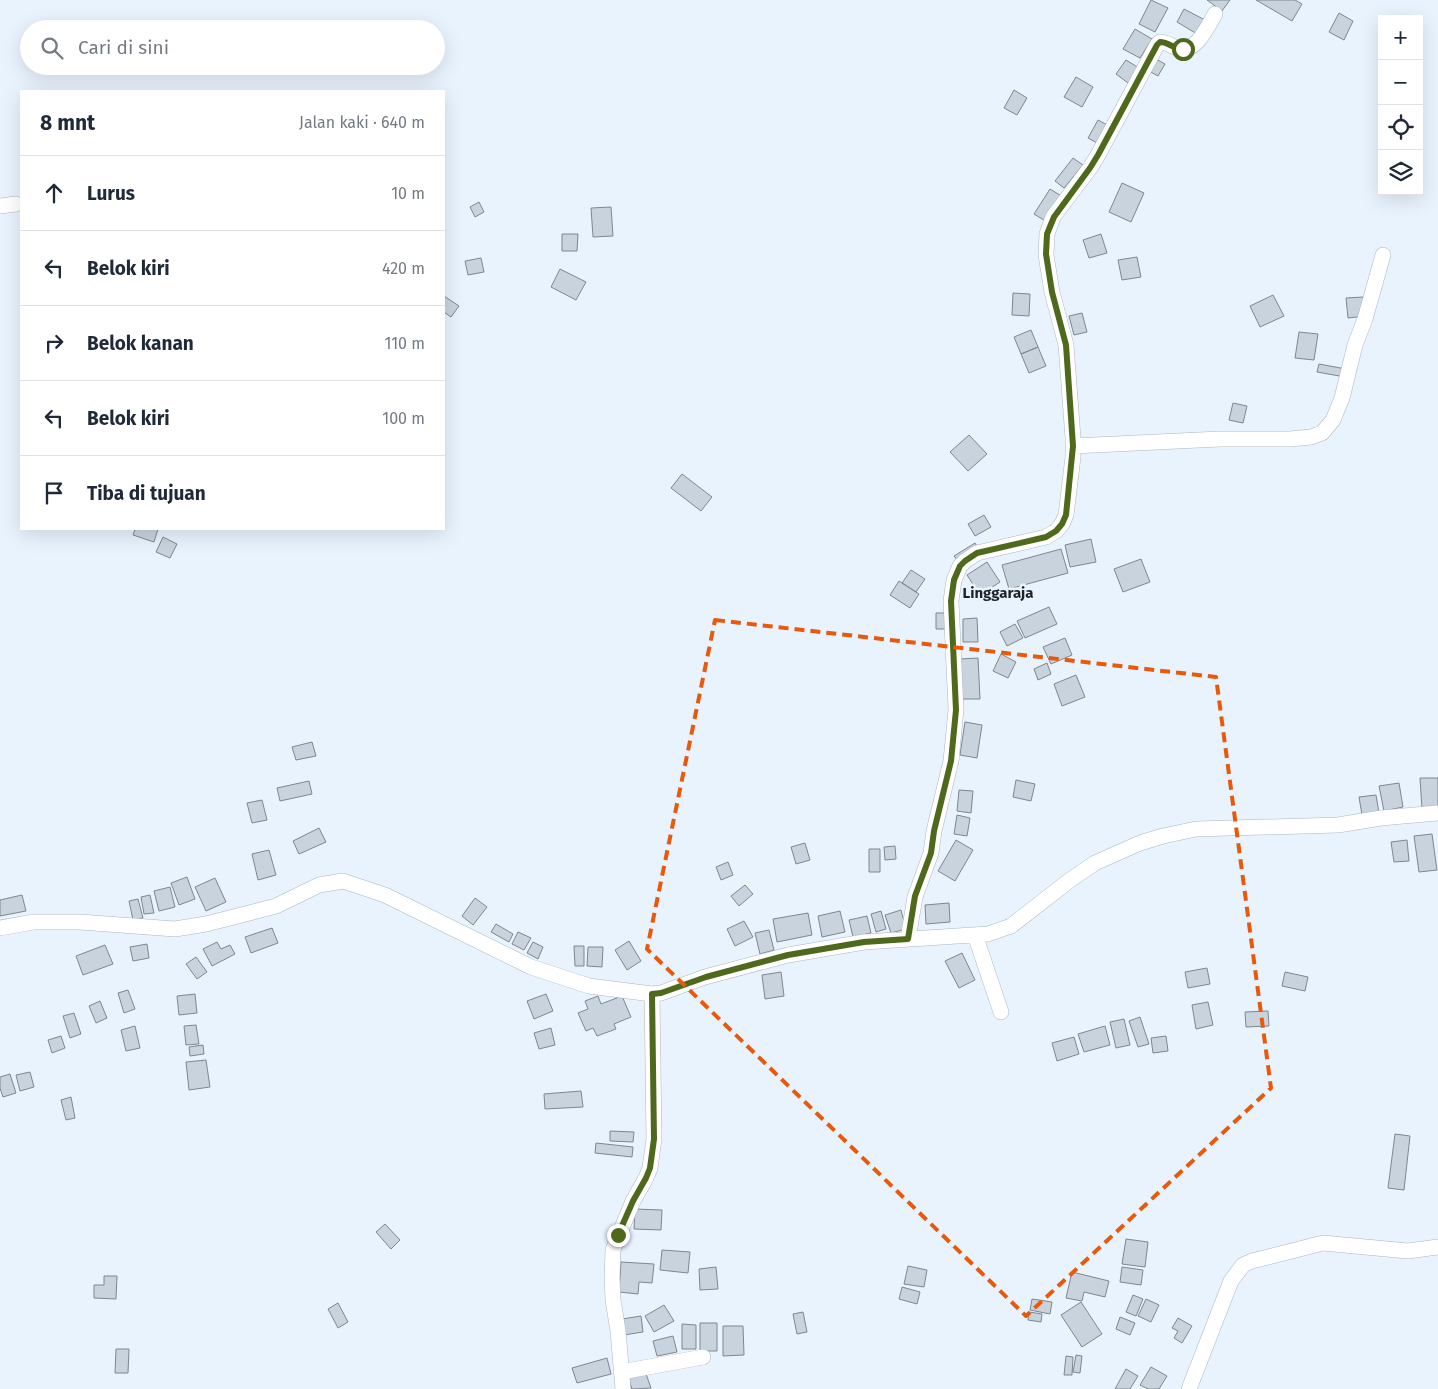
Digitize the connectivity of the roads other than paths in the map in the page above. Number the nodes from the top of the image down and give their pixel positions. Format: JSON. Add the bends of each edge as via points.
{"nodes":[{"id":1,"x":1215,"y":14,"type":"dead end"},
{"id":2,"x":16,"y":204,"type":"dead end"},
{"id":3,"x":0,"y":206,"type":"edge"},
{"id":4,"x":1383,"y":255,"type":"dead end"},
{"id":5,"x":1073,"y":446,"type":"junction"},
{"id":6,"x":1438,"y":813,"type":"edge"},
{"id":7,"x":0,"y":928,"type":"edge"},
{"id":8,"x":975,"y":935,"type":"junction"},
{"id":9,"x":908,"y":939,"type":"junction"},
{"id":10,"x":652,"y":994,"type":"junction"},
{"id":11,"x":1001,"y":1012,"type":"dead end"},
{"id":12,"x":1438,"y":1248,"type":"edge"},
{"id":13,"x":703,"y":1357,"type":"dead end"},
{"id":14,"x":621,"y":1372,"type":"junction"},
{"id":15,"x":623,"y":1389,"type":"edge"},
{"id":16,"x":1189,"y":1389,"type":"edge"}],
"edges":[{"from":1,"to":5,"type":"street","via":[[1200,39],[1191,47],[1181,49],[1164,42],[1158,44],[1098,155],[1060,207],[1047,234],[1046,254],[1052,292],[1066,345]]},
{"from":2,"to":3,"type":"street"},
{"from":4,"to":5,"type":"street","via":[[1354,345],[1342,398],[1333,420],[1322,433],[1290,439]]},
{"from":5,"to":9,"type":"street","via":[[1066,515],[1056,531],[1046,537],[977,553],[960,566],[954,580],[951,601],[956,710],[951,761],[931,853],[915,896]]},
{"from":6,"to":8,"type":"street","via":[[1338,825],[1196,829],[1164,836],[1095,863],[1011,926]]},
{"from":7,"to":10,"type":"street","via":[[32,922],[80,922],[175,930],[276,906],[319,885],[343,881],[384,894],[530,967],[589,986]]},
{"from":8,"to":9,"type":"street"},
{"from":8,"to":11,"type":"street"},
{"from":9,"to":10,"type":"street","via":[[864,942],[781,956]]},
{"from":10,"to":14,"type":"street","via":[[652,1154],[646,1178],[613,1250],[613,1300]]},
{"from":12,"to":16,"type":"street","via":[[1408,1251],[1323,1243],[1243,1265],[1226,1291]]},
{"from":13,"to":14,"type":"street"},
{"from":14,"to":15,"type":"street"}]}
